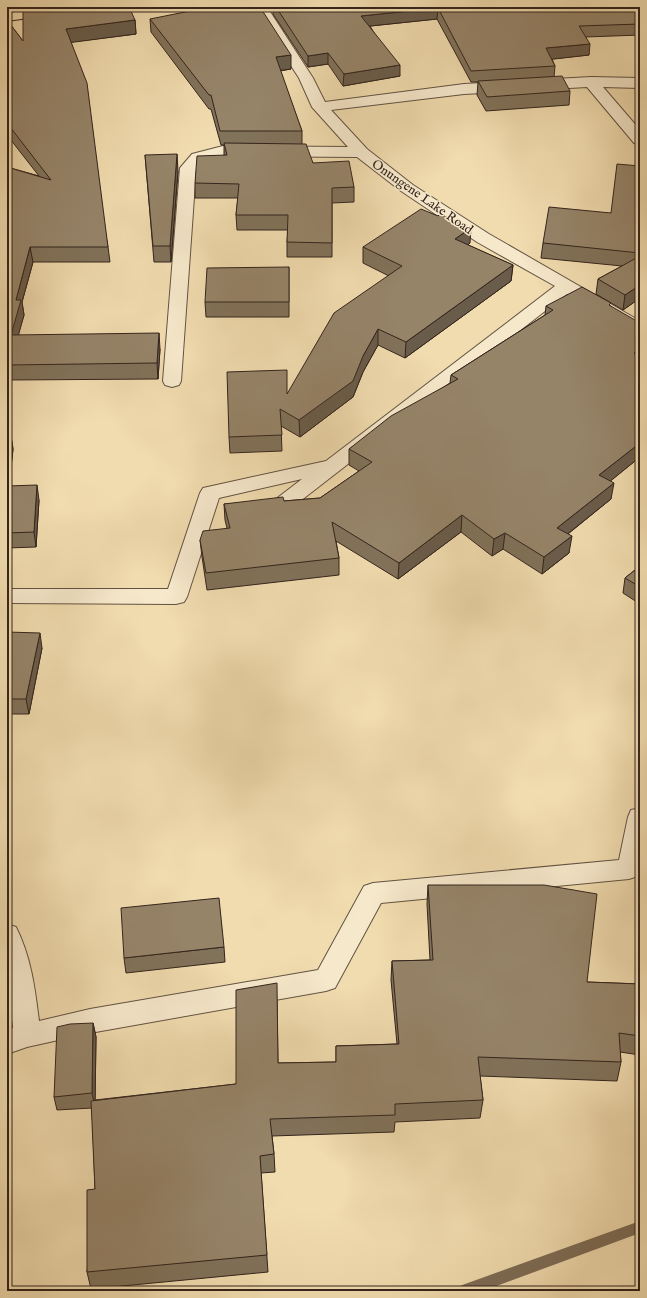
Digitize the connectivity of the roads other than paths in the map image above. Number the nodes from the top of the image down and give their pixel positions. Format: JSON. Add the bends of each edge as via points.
{"nodes":[{"id":1,"x":79,"y":7,"type":"edge"},
{"id":2,"x":260,"y":7,"type":"edge"},
{"id":3,"x":7,"y":17,"type":"edge"},
{"id":4,"x":591,"y":82,"type":"junction"},
{"id":5,"x":640,"y":83,"type":"edge"},
{"id":6,"x":320,"y":108,"type":"junction"},
{"id":7,"x":640,"y":140,"type":"edge"},
{"id":8,"x":361,"y":152,"type":"junction"},
{"id":9,"x":566,"y":286,"type":"junction"},
{"id":10,"x":640,"y":328,"type":"edge"},
{"id":11,"x":172,"y":381,"type":"dead end"},
{"id":12,"x":332,"y":466,"type":"junction"},
{"id":13,"x":283,"y":504,"type":"edge"},
{"id":14,"x":7,"y":596,"type":"edge"},
{"id":15,"x":640,"y":817,"type":"edge"},
{"id":16,"x":7,"y":934,"type":"edge"},
{"id":17,"x":17,"y":1038,"type":"edge"}],
"edges":[{"from":1,"to":3,"type":"main road"},
{"from":2,"to":6,"type":"street","name":"Onungene Lake Road","via":[[306,78]]},
{"from":4,"to":5,"type":"street"},
{"from":4,"to":6,"type":"street","via":[[464,89]]},
{"from":4,"to":7,"type":"street"},
{"from":6,"to":8,"type":"street","name":"Onungene Lake Road"},
{"from":8,"to":9,"type":"street","name":"Onungene Lake Road","via":[[407,188],[483,238]]},
{"from":8,"to":11,"type":"street","via":[[223,151],[198,157],[188,168]]},
{"from":9,"to":10,"type":"street","name":"Onungene Lake Road"},
{"from":9,"to":12,"type":"street"},
{"from":12,"to":13,"type":"street"},
{"from":12,"to":14,"type":"street","via":[[210,493],[176,597]]},
{"from":15,"to":17,"type":"street","via":[[629,869],[372,893],[326,980],[90,1021]]},
{"from":16,"to":17,"type":"street","via":[[22,986]]}]}
